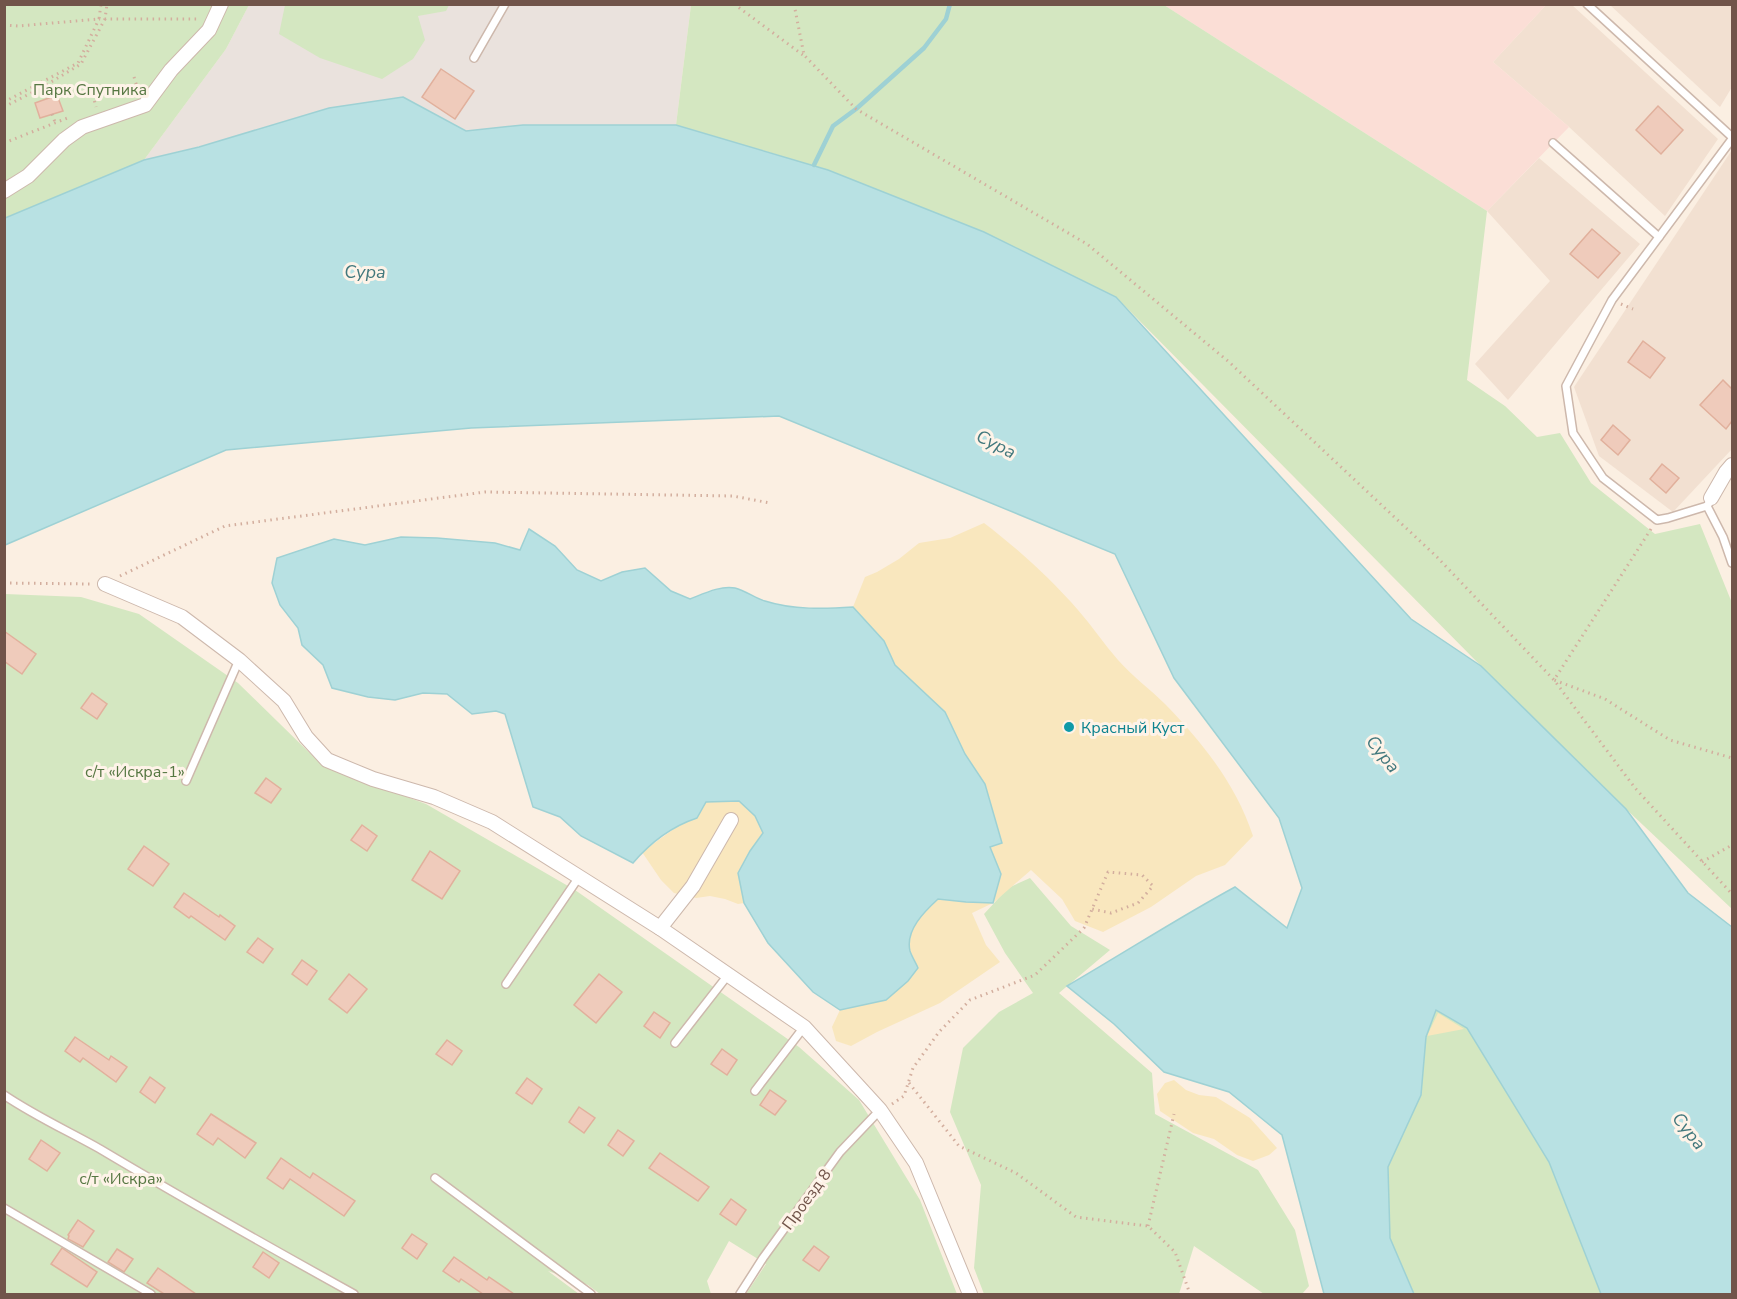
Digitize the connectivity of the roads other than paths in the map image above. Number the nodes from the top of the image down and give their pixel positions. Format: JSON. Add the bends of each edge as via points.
{"nodes":[{"id":1,"x":221,"y":4,"type":"edge"},
{"id":2,"x":505,"y":4,"type":"edge"},
{"id":3,"x":1587,"y":4,"type":"edge"},
{"id":4,"x":474,"y":58,"type":"dead end"},
{"id":5,"x":1732,"y":138,"type":"edge"},
{"id":6,"x":1553,"y":143,"type":"dead end"},
{"id":7,"x":4,"y":191,"type":"edge"},
{"id":8,"x":1659,"y":237,"type":"junction"},
{"id":9,"x":1732,"y":465,"type":"edge"},
{"id":10,"x":1709,"y":502,"type":"junction"},
{"id":11,"x":1732,"y":563,"type":"edge"},
{"id":12,"x":105,"y":584,"type":"road end"},
{"id":13,"x":239,"y":660,"type":"junction"},
{"id":14,"x":186,"y":781,"type":"dead end"},
{"id":15,"x":731,"y":820,"type":"dead end"},
{"id":16,"x":579,"y":877,"type":"junction"},
{"id":17,"x":660,"y":928,"type":"junction"},
{"id":18,"x":728,"y":975,"type":"junction"},
{"id":19,"x":506,"y":984,"type":"dead end"},
{"id":20,"x":804,"y":1027,"type":"junction"},
{"id":21,"x":675,"y":1043,"type":"dead end"},
{"id":22,"x":754,"y":1091,"type":"dead end"},
{"id":23,"x":4,"y":1095,"type":"edge"},
{"id":24,"x":880,"y":1110,"type":"junction"},
{"id":25,"x":435,"y":1178,"type":"dead end"},
{"id":26,"x":4,"y":1208,"type":"edge"},
{"id":27,"x":151,"y":1294,"type":"edge"},
{"id":28,"x":354,"y":1294,"type":"edge"},
{"id":29,"x":591,"y":1294,"type":"edge"},
{"id":30,"x":740,"y":1294,"type":"edge"},
{"id":31,"x":970,"y":1294,"type":"edge"}],
"edges":[{"from":1,"to":7,"type":"street","via":[[209,30],[145,105],[82,127],[28,176]]},
{"from":2,"to":4,"type":"lane"},
{"from":3,"to":5,"type":"lane"},
{"from":5,"to":8,"type":"lane"},
{"from":6,"to":8,"type":"lane"},
{"from":8,"to":10,"type":"lane","via":[[1612,300],[1566,386],[1574,433],[1603,478],[1656,520]]},
{"from":9,"to":10,"type":"street"},
{"from":10,"to":11,"type":"lane"},
{"from":12,"to":13,"type":"street","via":[[182,617]]},
{"from":13,"to":14,"type":"lane"},
{"from":13,"to":16,"type":"street","via":[[284,701],[306,737],[327,760],[434,797],[492,822]]},
{"from":15,"to":17,"type":"street","via":[[693,886]]},
{"from":16,"to":17,"type":"street"},
{"from":16,"to":19,"type":"lane"},
{"from":17,"to":18,"type":"street"},
{"from":18,"to":20,"type":"street"},
{"from":18,"to":21,"type":"lane"},
{"from":20,"to":22,"type":"lane"},
{"from":20,"to":24,"type":"street"},
{"from":23,"to":28,"type":"lane"},
{"from":24,"to":30,"type":"lane","name":"Проезд 8","via":[[840,1152]]},
{"from":24,"to":31,"type":"street","via":[[916,1163]]},
{"from":25,"to":29,"type":"lane"},
{"from":26,"to":27,"type":"lane"}]}
